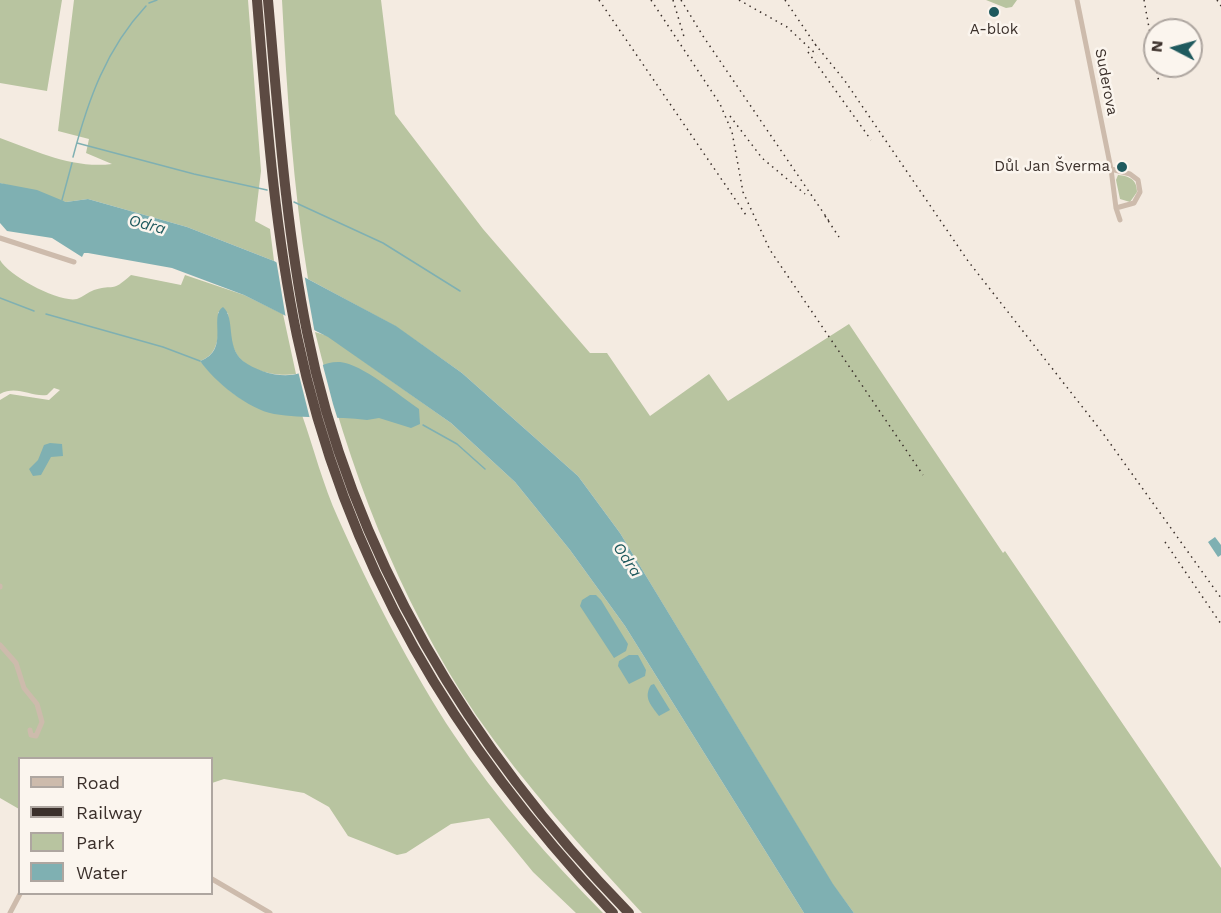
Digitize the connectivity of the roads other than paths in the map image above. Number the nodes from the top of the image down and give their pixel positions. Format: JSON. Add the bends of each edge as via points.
{"nodes":[{"id":1,"x":257,"y":0,"type":"edge"},
{"id":2,"x":268,"y":0,"type":"edge"},
{"id":3,"x":1077,"y":0,"type":"edge"},
{"id":4,"x":1111,"y":169,"type":"junction"},
{"id":5,"x":1116,"y":208,"type":"junction"},
{"id":6,"x":1120,"y":220,"type":"dead end"},
{"id":7,"x":0,"y":238,"type":"edge"},
{"id":8,"x":74,"y":262,"type":"dead end"},
{"id":9,"x":333,"y":449,"type":"junction"},
{"id":10,"x":0,"y":645,"type":"edge"},
{"id":11,"x":30,"y":730,"type":"dead end"},
{"id":12,"x":213,"y":880,"type":"edge"},
{"id":13,"x":19,"y":895,"type":"edge"},
{"id":14,"x":10,"y":913,"type":"edge"},
{"id":15,"x":270,"y":913,"type":"edge"},
{"id":16,"x":614,"y":913,"type":"edge"},
{"id":17,"x":629,"y":913,"type":"edge"}],
"edges":[{"from":1,"to":9,"type":"highway","via":[[288,289],[307,381]]},
{"from":2,"to":9,"type":"highway","via":[[298,280]]},
{"from":3,"to":4,"type":"street","name":"Suderova"},
{"from":4,"to":5,"type":"street","name":"Suderova"},
{"from":4,"to":5,"type":"street","via":[[1133,175],[1140,187],[1134,203]]},
{"from":5,"to":6,"type":"street","name":"Suderova"},
{"from":7,"to":8,"type":"street"},
{"from":9,"to":16,"type":"highway","via":[[374,571],[445,703],[511,796]]},
{"from":9,"to":17,"type":"highway","via":[[384,566],[454,695],[521,791]]},
{"from":10,"to":11,"type":"street","via":[[16,663],[24,688],[37,704],[41,728],[36,736],[30,735]]},
{"from":12,"to":15,"type":"street"},
{"from":13,"to":14,"type":"street"}]}
